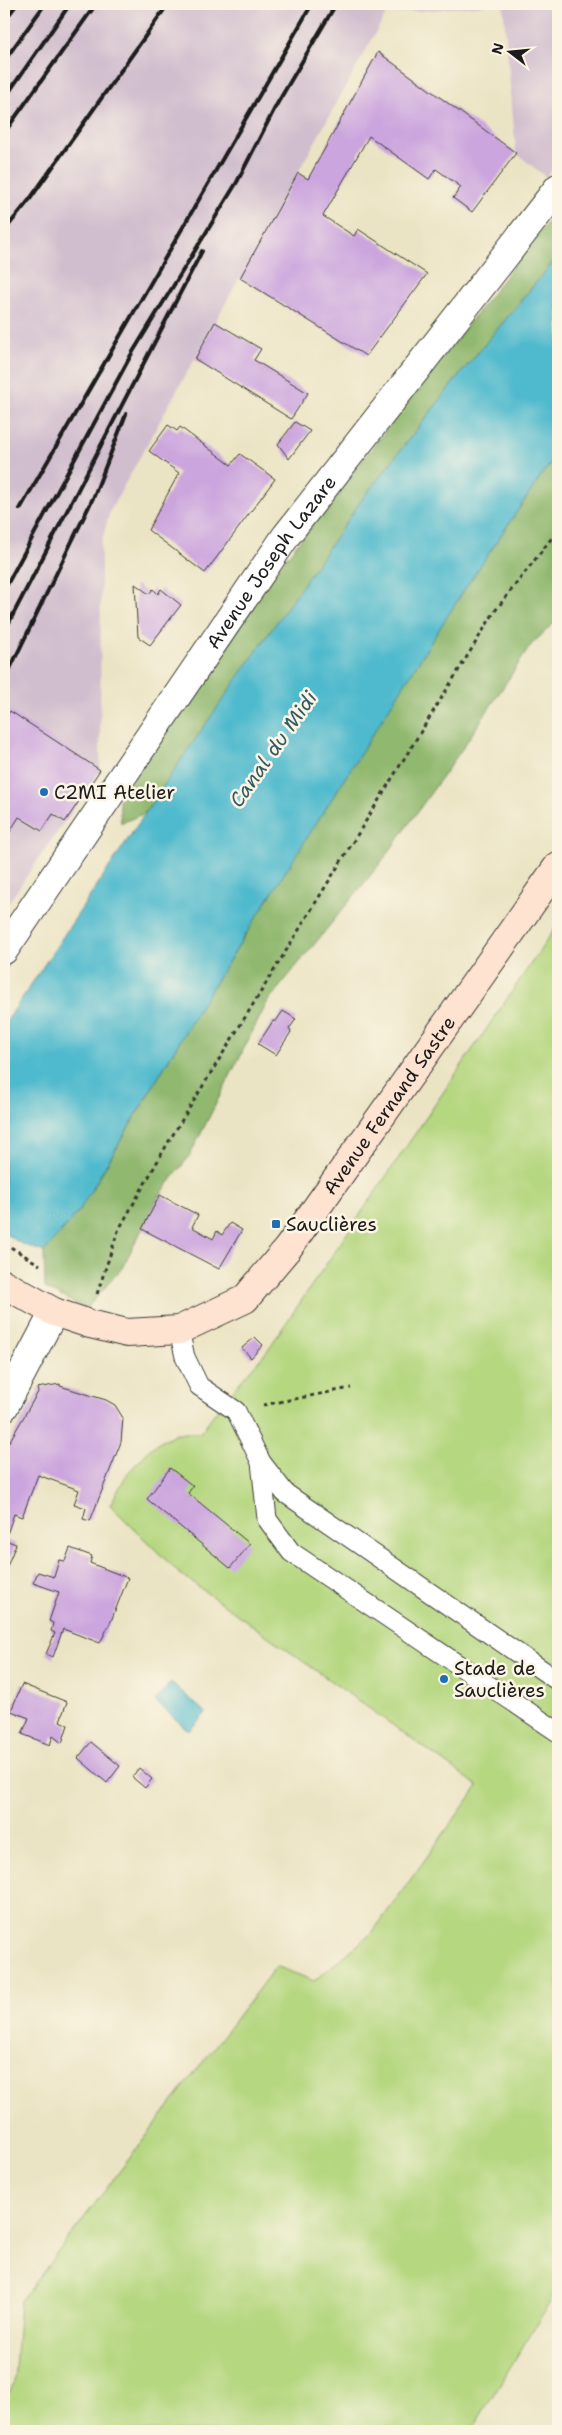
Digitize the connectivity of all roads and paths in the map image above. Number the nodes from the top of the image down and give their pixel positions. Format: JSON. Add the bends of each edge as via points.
{"nodes":[{"id":1,"x":558,"y":188,"type":"edge"},
{"id":2,"x":558,"y":530,"type":"edge"},
{"id":3,"x":558,"y":866,"type":"edge"},
{"id":4,"x":4,"y":950,"type":"edge"},
{"id":5,"x":4,"y":1243,"type":"edge"},
{"id":6,"x":40,"y":1266,"type":"dead end"},
{"id":7,"x":13,"y":1290,"type":"edge"},
{"id":8,"x":89,"y":1292,"type":"dead end"},
{"id":9,"x":54,"y":1312,"type":"junction"},
{"id":10,"x":179,"y":1330,"type":"junction"},
{"id":11,"x":351,"y":1388,"type":"dead end"},
{"id":12,"x":4,"y":1407,"type":"edge"},
{"id":13,"x":236,"y":1411,"type":"junction"},
{"id":14,"x":261,"y":1462,"type":"junction"},
{"id":15,"x":558,"y":1681,"type":"edge"},
{"id":16,"x":558,"y":1732,"type":"edge"}],
"edges":[{"from":1,"to":4,"type":"street","name":"Avenue Joseph Lazare","via":[[286,536]]},
{"from":2,"to":8,"type":"path","via":[[495,611],[169,1141],[118,1231],[96,1294]]},
{"from":3,"to":10,"type":"main road","name":"Avenue Fernand Sastre","via":[[273,1266],[245,1299]]},
{"from":5,"to":6,"type":"path"},
{"from":7,"to":9,"type":"main road","name":"Avenue Fernand Sastre"},
{"from":9,"to":10,"type":"main road","name":"Avenue Fernand Sastre","via":[[127,1333]]},
{"from":9,"to":12,"type":"street"},
{"from":10,"to":13,"type":"lane","via":[[184,1357],[199,1386]]},
{"from":11,"to":13,"type":"path"},
{"from":13,"to":14,"type":"lane"},
{"from":14,"to":15,"type":"lane","via":[[285,1493]]},
{"from":14,"to":16,"type":"lane","via":[[267,1519],[291,1552]]}]}
